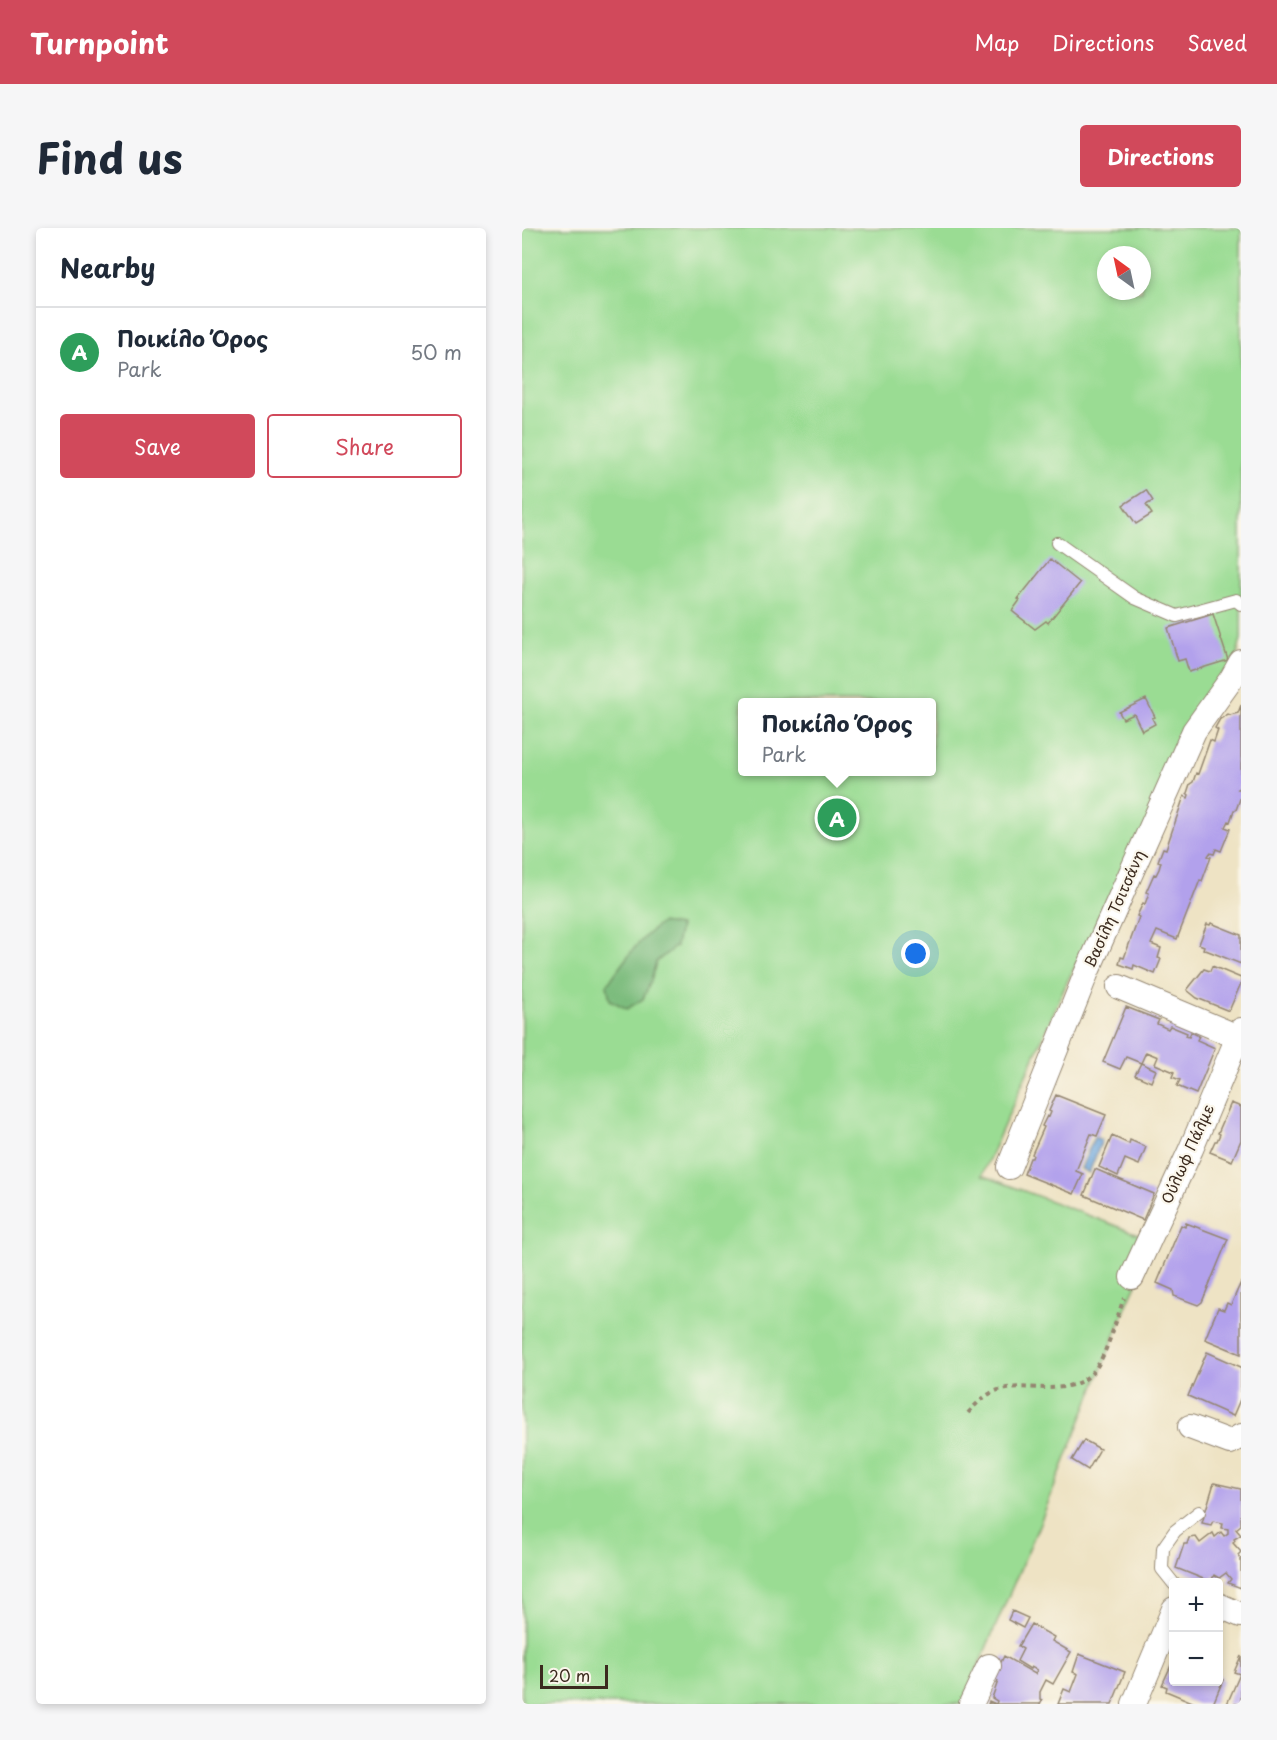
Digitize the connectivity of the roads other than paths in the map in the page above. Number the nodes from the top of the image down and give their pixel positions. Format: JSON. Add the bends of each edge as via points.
{"nodes":[{"id":1,"x":1057,"y":543,"type":"dead end"},
{"id":2,"x":1241,"y":604,"type":"edge"},
{"id":3,"x":1241,"y":662,"type":"edge"},
{"id":4,"x":1119,"y":987,"type":"dead end"},
{"id":5,"x":1239,"y":1033,"type":"edge"},
{"id":6,"x":1009,"y":1167,"type":"dead end"},
{"id":7,"x":1132,"y":1277,"type":"road end"},
{"id":8,"x":1190,"y":1427,"type":"dead end"},
{"id":9,"x":1241,"y":1436,"type":"edge"},
{"id":10,"x":1199,"y":1512,"type":"dead end"},
{"id":11,"x":1169,"y":1579,"type":"edge"},
{"id":12,"x":1223,"y":1607,"type":"edge"},
{"id":13,"x":1241,"y":1615,"type":"edge"},
{"id":14,"x":1169,"y":1618,"type":"edge"},
{"id":15,"x":989,"y":1666,"type":"dead end"},
{"id":16,"x":971,"y":1704,"type":"edge"},
{"id":17,"x":1134,"y":1704,"type":"edge"}],
"edges":[{"from":1,"to":2,"type":"lane","via":[[1135,598],[1177,616],[1236,600]]},
{"from":3,"to":6,"type":"street","name":"Βασίλη Τσιτσάνη","via":[[1194,731],[1086,974]]},
{"from":4,"to":5,"type":"street"},
{"from":5,"to":7,"type":"street","name":"Ούλωφ Πάλμε"},
{"from":8,"to":9,"type":"street","via":[[1230,1442]]},
{"from":10,"to":11,"type":"lane","via":[[1175,1531],[1163,1548],[1162,1569]]},
{"from":12,"to":13,"type":"street"},
{"from":14,"to":17,"type":"street"},
{"from":15,"to":16,"type":"street"}]}
